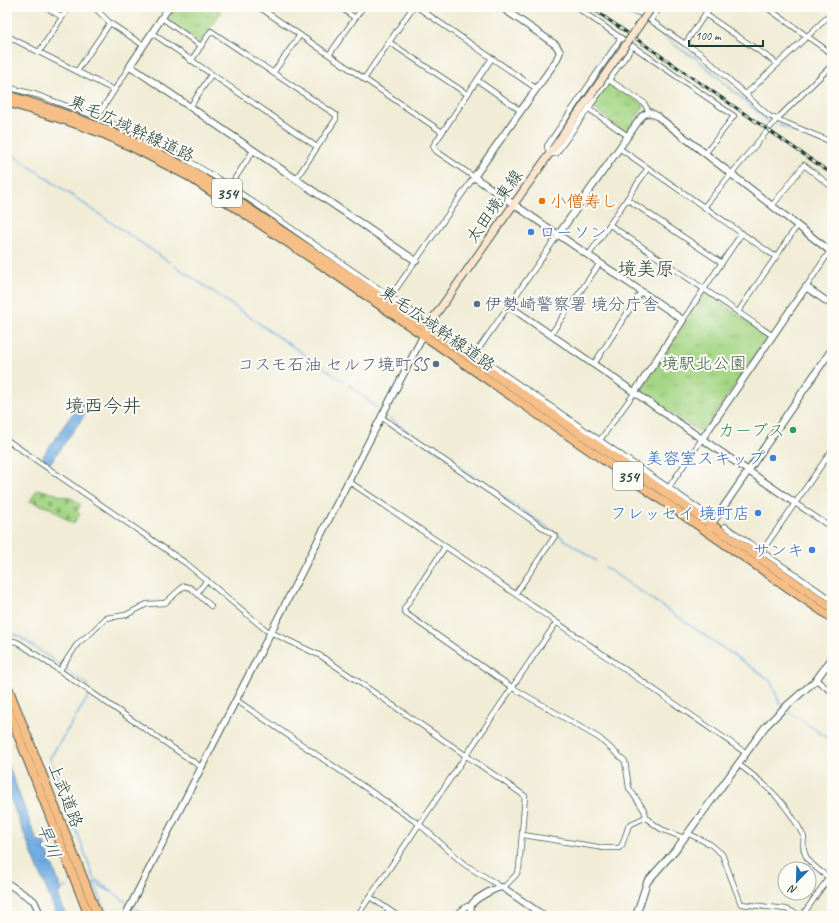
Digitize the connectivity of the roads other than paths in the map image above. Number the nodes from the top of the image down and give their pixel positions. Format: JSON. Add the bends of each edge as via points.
{"nodes":[{"id":1,"x":45,"y":7,"type":"edge"},
{"id":2,"x":69,"y":7,"type":"edge"},
{"id":3,"x":94,"y":7,"type":"edge"},
{"id":4,"x":169,"y":7,"type":"edge"},
{"id":5,"x":219,"y":7,"type":"edge"},
{"id":6,"x":222,"y":7,"type":"edge"},
{"id":7,"x":259,"y":7,"type":"edge"},
{"id":8,"x":340,"y":7,"type":"edge"},
{"id":9,"x":363,"y":7,"type":"edge"},
{"id":10,"x":413,"y":7,"type":"edge"},
{"id":11,"x":417,"y":7,"type":"edge"},
{"id":12,"x":501,"y":7,"type":"edge"},
{"id":13,"x":576,"y":7,"type":"edge"},
{"id":14,"x":620,"y":7,"type":"edge"},
{"id":15,"x":644,"y":7,"type":"edge"},
{"id":16,"x":652,"y":7,"type":"edge"},
{"id":17,"x":660,"y":7,"type":"edge"},
{"id":18,"x":710,"y":7,"type":"edge"},
{"id":19,"x":766,"y":7,"type":"edge"},
{"id":20,"x":640,"y":13,"type":"junction"},
{"id":21,"x":832,"y":13,"type":"edge"},
{"id":22,"x":705,"y":14,"type":"junction"},
{"id":23,"x":62,"y":17,"type":"junction"},
{"id":24,"x":162,"y":18,"type":"junction"},
{"id":25,"x":356,"y":18,"type":"junction"},
{"id":26,"x":651,"y":20,"type":"junction"},
{"id":27,"x":110,"y":23,"type":"junction"},
{"id":28,"x":152,"y":33,"type":"junction"},
{"id":29,"x":300,"y":35,"type":"junction"},
{"id":30,"x":7,"y":36,"type":"edge"},
{"id":31,"x":807,"y":36,"type":"junction"},
{"id":32,"x":621,"y":38,"type":"junction"},
{"id":33,"x":389,"y":42,"type":"junction"},
{"id":34,"x":685,"y":44,"type":"junction"},
{"id":35,"x":143,"y":45,"type":"junction"},
{"id":36,"x":201,"y":46,"type":"junction"},
{"id":37,"x":633,"y":46,"type":"junction"},
{"id":38,"x":39,"y":52,"type":"junction"},
{"id":39,"x":832,"y":54,"type":"edge"},
{"id":40,"x":329,"y":56,"type":"junction"},
{"id":41,"x":492,"y":58,"type":"junction"},
{"id":42,"x":191,"y":61,"type":"junction"},
{"id":43,"x":778,"y":64,"type":"junction"},
{"id":44,"x":832,"y":65,"type":"edge"},
{"id":45,"x":130,"y":66,"type":"junction"},
{"id":46,"x":77,"y":71,"type":"junction"},
{"id":47,"x":273,"y":73,"type":"junction"},
{"id":48,"x":211,"y":75,"type":"junction"},
{"id":49,"x":364,"y":79,"type":"junction"},
{"id":50,"x":477,"y":80,"type":"junction"},
{"id":51,"x":609,"y":80,"type":"junction"},
{"id":52,"x":7,"y":87,"type":"edge"},
{"id":53,"x":537,"y":89,"type":"junction"},
{"id":54,"x":114,"y":90,"type":"junction"},
{"id":55,"x":467,"y":94,"type":"junction"},
{"id":56,"x":746,"y":94,"type":"junction"},
{"id":57,"x":7,"y":95,"type":"edge"},
{"id":58,"x":7,"y":102,"type":"edge"},
{"id":59,"x":190,"y":107,"type":"junction"},
{"id":60,"x":589,"y":109,"type":"junction"},
{"id":61,"x":521,"y":111,"type":"junction"},
{"id":62,"x":649,"y":112,"type":"junction"},
{"id":63,"x":97,"y":117,"type":"junction"},
{"id":64,"x":777,"y":119,"type":"junction"},
{"id":65,"x":442,"y":132,"type":"junction"},
{"id":66,"x":628,"y":136,"type":"junction"},
{"id":67,"x":832,"y":142,"type":"edge"},
{"id":68,"x":139,"y":143,"type":"junction"},
{"id":69,"x":156,"y":143,"type":"junction"},
{"id":70,"x":317,"y":147,"type":"junction"},
{"id":71,"x":620,"y":148,"type":"junction"},
{"id":72,"x":253,"y":151,"type":"junction"},
{"id":73,"x":549,"y":154,"type":"junction"},
{"id":74,"x":705,"y":154,"type":"junction"},
{"id":75,"x":648,"y":168,"type":"junction"},
{"id":76,"x":730,"y":175,"type":"junction"},
{"id":77,"x":474,"y":177,"type":"junction"},
{"id":78,"x":296,"y":179,"type":"junction"},
{"id":79,"x":230,"y":186,"type":"junction"},
{"id":80,"x":832,"y":187,"type":"edge"},
{"id":81,"x":627,"y":199,"type":"junction"},
{"id":82,"x":513,"y":204,"type":"junction"},
{"id":83,"x":772,"y":206,"type":"junction"},
{"id":84,"x":704,"y":207,"type":"junction"},
{"id":85,"x":610,"y":225,"type":"junction"},
{"id":86,"x":797,"y":226,"type":"junction"},
{"id":87,"x":558,"y":234,"type":"junction"},
{"id":88,"x":742,"y":234,"type":"junction"},
{"id":89,"x":831,"y":249,"type":"edge"},
{"id":90,"x":332,"y":256,"type":"junction"},
{"id":91,"x":588,"y":256,"type":"junction"},
{"id":92,"x":776,"y":257,"type":"junction"},
{"id":93,"x":416,"y":261,"type":"junction"},
{"id":94,"x":600,"y":263,"type":"junction"},
{"id":95,"x":722,"y":263,"type":"junction"},
{"id":96,"x":339,"y":269,"type":"junction"},
{"id":97,"x":806,"y":288,"type":"junction"},
{"id":98,"x":705,"y":289,"type":"junction"},
{"id":99,"x":641,"y":292,"type":"junction"},
{"id":100,"x":390,"y":296,"type":"junction"},
{"id":101,"x":832,"y":305,"type":"edge"},
{"id":102,"x":509,"y":306,"type":"junction"},
{"id":103,"x":738,"y":312,"type":"junction"},
{"id":104,"x":420,"y":317,"type":"dead end"},
{"id":105,"x":683,"y":320,"type":"junction"},
{"id":106,"x":440,"y":330,"type":"dead end"},
{"id":107,"x":425,"y":332,"type":"junction"},
{"id":108,"x":551,"y":334,"type":"junction"},
{"id":109,"x":773,"y":336,"type":"junction"},
{"id":110,"x":832,"y":349,"type":"edge"},
{"id":111,"x":475,"y":354,"type":"junction"},
{"id":112,"x":594,"y":364,"type":"junction"},
{"id":113,"x":497,"y":378,"type":"junction"},
{"id":114,"x":512,"y":379,"type":"junction"},
{"id":115,"x":634,"y":392,"type":"junction"},
{"id":116,"x":381,"y":417,"type":"junction"},
{"id":117,"x":702,"y":439,"type":"junction"},
{"id":118,"x":7,"y":440,"type":"edge"},
{"id":119,"x":600,"y":440,"type":"junction"},
{"id":120,"x":832,"y":451,"type":"edge"},
{"id":121,"x":641,"y":468,"type":"junction"},
{"id":122,"x":749,"y":471,"type":"junction"},
{"id":123,"x":644,"y":479,"type":"junction"},
{"id":124,"x":348,"y":481,"type":"junction"},
{"id":125,"x":669,"y":487,"type":"junction"},
{"id":126,"x":795,"y":503,"type":"junction"},
{"id":127,"x":704,"y":512,"type":"dead end"},
{"id":128,"x":725,"y":526,"type":"dead end"},
{"id":129,"x":832,"y":527,"type":"edge"},
{"id":130,"x":709,"y":528,"type":"junction"},
{"id":131,"x":751,"y":544,"type":"junction"},
{"id":132,"x":742,"y":546,"type":"junction"},
{"id":133,"x":445,"y":547,"type":"junction"},
{"id":134,"x":762,"y":551,"type":"junction"},
{"id":135,"x":795,"y":574,"type":"junction"},
{"id":136,"x":207,"y":580,"type":"junction"},
{"id":137,"x":796,"y":584,"type":"junction"},
{"id":138,"x":197,"y":593,"type":"junction"},
{"id":139,"x":516,"y":593,"type":"junction"},
{"id":140,"x":832,"y":600,"type":"edge"},
{"id":141,"x":211,"y":606,"type":"dead end"},
{"id":142,"x":832,"y":608,"type":"edge"},
{"id":143,"x":832,"y":618,"type":"edge"},
{"id":144,"x":556,"y":623,"type":"junction"},
{"id":145,"x":270,"y":632,"type":"junction"},
{"id":146,"x":7,"y":643,"type":"edge"},
{"id":147,"x":832,"y":658,"type":"edge"},
{"id":148,"x":60,"y":670,"type":"junction"},
{"id":149,"x":816,"y":680,"type":"junction"},
{"id":150,"x":7,"y":685,"type":"edge"},
{"id":151,"x":513,"y":688,"type":"junction"},
{"id":152,"x":832,"y":692,"type":"edge"},
{"id":153,"x":236,"y":700,"type":"junction"},
{"id":154,"x":7,"y":707,"type":"edge"},
{"id":155,"x":746,"y":753,"type":"junction"},
{"id":156,"x":467,"y":757,"type":"junction"},
{"id":157,"x":738,"y":764,"type":"junction"},
{"id":158,"x":201,"y":767,"type":"junction"},
{"id":159,"x":646,"y":817,"type":"junction"},
{"id":160,"x":419,"y":824,"type":"junction"},
{"id":161,"x":523,"y":835,"type":"junction"},
{"id":162,"x":685,"y":835,"type":"junction"},
{"id":163,"x":832,"y":873,"type":"edge"},
{"id":164,"x":829,"y":878,"type":"junction"},
{"id":165,"x":7,"y":883,"type":"edge"},
{"id":166,"x":501,"y":887,"type":"junction"},
{"id":167,"x":370,"y":897,"type":"junction"},
{"id":168,"x":471,"y":906,"type":"junction"},
{"id":169,"x":41,"y":916,"type":"edge"},
{"id":170,"x":89,"y":916,"type":"edge"},
{"id":171,"x":98,"y":916,"type":"edge"},
{"id":172,"x":125,"y":916,"type":"edge"},
{"id":173,"x":357,"y":916,"type":"edge"},
{"id":174,"x":398,"y":916,"type":"edge"},
{"id":175,"x":454,"y":916,"type":"edge"},
{"id":176,"x":471,"y":916,"type":"edge"},
{"id":177,"x":544,"y":916,"type":"edge"},
{"id":178,"x":636,"y":916,"type":"edge"},
{"id":179,"x":802,"y":916,"type":"edge"}],
"edges":[{"from":1,"to":23,"type":"street"},
{"from":2,"to":23,"type":"street"},
{"from":3,"to":27,"type":"street"},
{"from":4,"to":24,"type":"street"},
{"from":5,"to":6,"type":"street"},
{"from":7,"to":29,"type":"street"},
{"from":8,"to":25,"type":"street"},
{"from":9,"to":25,"type":"street"},
{"from":10,"to":33,"type":"street"},
{"from":11,"to":41,"type":"street"},
{"from":12,"to":53,"type":"street","via":[[559,48],[556,61]]},
{"from":13,"to":32,"type":"street"},
{"from":14,"to":20,"type":"street"},
{"from":15,"to":20,"type":"street"},
{"from":16,"to":73,"type":"main road","name":"太田境東線","bridge":true},
{"from":17,"to":26,"type":"street"},
{"from":18,"to":22,"type":"street"},
{"from":19,"to":31,"type":"street"},
{"from":20,"to":26,"type":"street"},
{"from":21,"to":31,"type":"street"},
{"from":22,"to":34,"type":"street"},
{"from":22,"to":43,"type":"street"},
{"from":23,"to":38,"type":"street"},
{"from":24,"to":28,"type":"street"},
{"from":24,"to":36,"type":"street"},
{"from":25,"to":40,"type":"street"},
{"from":26,"to":34,"type":"street"},
{"from":27,"to":35,"type":"street"},
{"from":27,"to":46,"type":"street"},
{"from":28,"to":35,"type":"street"},
{"from":28,"to":42,"type":"street"},
{"from":29,"to":40,"type":"street"},
{"from":29,"to":47,"type":"street"},
{"from":30,"to":38,"type":"street"},
{"from":31,"to":39,"type":"street"},
{"from":31,"to":43,"type":"street"},
{"from":32,"to":37,"type":"street"},
{"from":32,"to":73,"type":"street","via":[[547,146]]},
{"from":33,"to":49,"type":"street"},
{"from":33,"to":55,"type":"street"},
{"from":34,"to":56,"type":"street","via":[[700,53]]},
{"from":35,"to":45,"type":"street"},
{"from":36,"to":42,"type":"street"},
{"from":36,"to":47,"type":"street","via":[[211,31]]},
{"from":37,"to":51,"type":"street"},
{"from":37,"to":74,"type":"street","via":[[734,116]]},
{"from":38,"to":46,"type":"street"},
{"from":40,"to":49,"type":"street"},
{"from":41,"to":50,"type":"street"},
{"from":41,"to":53,"type":"street"},
{"from":42,"to":48,"type":"street"},
{"from":43,"to":56,"type":"street"},
{"from":44,"to":64,"type":"street"},
{"from":45,"to":54,"type":"street"},
{"from":45,"to":59,"type":"street"},
{"from":46,"to":54,"type":"street"},
{"from":47,"to":70,"type":"street","via":[[337,117]]},
{"from":48,"to":59,"type":"street"},
{"from":48,"to":70,"type":"street"},
{"from":49,"to":65,"type":"street"},
{"from":50,"to":55,"type":"street"},
{"from":50,"to":61,"type":"street"},
{"from":51,"to":60,"type":"street"},
{"from":51,"to":62,"type":"street","via":[[644,104]]},
{"from":52,"to":63,"type":"street"},
{"from":53,"to":61,"type":"street"},
{"from":54,"to":63,"type":"street"},
{"from":55,"to":65,"type":"street"},
{"from":56,"to":64,"type":"street","via":[[770,116]]},
{"from":57,"to":68,"type":"highway","name":"東毛広域幹線道路","number":"354","via":[[73,115]]},
{"from":58,"to":107,"type":"highway","name":"東毛広域幹線道路","number":"354","via":[[104,134],[188,176]]},
{"from":59,"to":72,"type":"street"},
{"from":60,"to":66,"type":"street"},
{"from":60,"to":73,"type":"street","via":[[556,154]]},
{"from":61,"to":77,"type":"street"},
{"from":62,"to":66,"type":"street","via":[[642,116]]},
{"from":62,"to":74,"type":"street"},
{"from":63,"to":69,"type":"street"},
{"from":64,"to":67,"type":"street"},
{"from":64,"to":76,"type":"street"},
{"from":65,"to":77,"type":"street","via":[[433,146],[434,149]]},
{"from":66,"to":71,"type":"street"},
{"from":68,"to":69,"type":"street"},
{"from":68,"to":96,"type":"highway","name":"東毛広域幹線道路","number":"354","via":[[191,170]]},
{"from":69,"to":79,"type":"street"},
{"from":70,"to":78,"type":"street"},
{"from":71,"to":75,"type":"street"},
{"from":71,"to":87,"type":"street"},
{"from":72,"to":78,"type":"street"},
{"from":72,"to":79,"type":"street"},
{"from":73,"to":82,"type":"main road","name":"太田境東線"},
{"from":74,"to":76,"type":"street"},
{"from":75,"to":81,"type":"street"},
{"from":75,"to":84,"type":"street"},
{"from":76,"to":83,"type":"street"},
{"from":76,"to":84,"type":"street"},
{"from":77,"to":82,"type":"street"},
{"from":77,"to":93,"type":"street"},
{"from":78,"to":93,"type":"street"},
{"from":79,"to":90,"type":"street"},
{"from":80,"to":83,"type":"street","via":[[804,165]]},
{"from":81,"to":85,"type":"street"},
{"from":81,"to":95,"type":"street"},
{"from":82,"to":87,"type":"street"},
{"from":82,"to":107,"type":"main road","name":"太田境東線"},
{"from":83,"to":86,"type":"street"},
{"from":84,"to":88,"type":"street"},
{"from":85,"to":91,"type":"street"},
{"from":85,"to":98,"type":"street"},
{"from":86,"to":89,"type":"street"},
{"from":86,"to":92,"type":"street"},
{"from":87,"to":91,"type":"street"},
{"from":87,"to":102,"type":"street"},
{"from":88,"to":92,"type":"street"},
{"from":88,"to":95,"type":"street"},
{"from":89,"to":97,"type":"street"},
{"from":90,"to":96,"type":"street"},
{"from":90,"to":100,"type":"street"},
{"from":91,"to":94,"type":"street"},
{"from":92,"to":103,"type":"street"},
{"from":93,"to":100,"type":"street"},
{"from":94,"to":99,"type":"street"},
{"from":94,"to":108,"type":"street"},
{"from":95,"to":98,"type":"street"},
{"from":96,"to":107,"type":"highway","name":"東毛広域幹線道路","number":"354"},
{"from":97,"to":101,"type":"street"},
{"from":97,"to":109,"type":"street"},
{"from":98,"to":103,"type":"street"},
{"from":98,"to":105,"type":"street"},
{"from":99,"to":105,"type":"street"},
{"from":99,"to":112,"type":"street"},
{"from":100,"to":104,"type":"street"},
{"from":102,"to":108,"type":"street"},
{"from":102,"to":111,"type":"street"},
{"from":103,"to":109,"type":"street"},
{"from":105,"to":115,"type":"street"},
{"from":106,"to":111,"type":"street"},
{"from":107,"to":113,"type":"highway","name":"東毛広域幹線道路","number":"354"},
{"from":107,"to":116,"type":"street"},
{"from":107,"to":130,"type":"highway","name":"東毛広域幹線道路","number":"354"},
{"from":108,"to":112,"type":"street"},
{"from":109,"to":117,"type":"street"},
{"from":110,"to":122,"type":"street"},
{"from":111,"to":114,"type":"street"},
{"from":112,"to":115,"type":"street"},
{"from":113,"to":114,"type":"street"},
{"from":113,"to":123,"type":"highway","name":"東毛広域幹線道路","number":"354"},
{"from":114,"to":119,"type":"street"},
{"from":115,"to":117,"type":"street"},
{"from":115,"to":119,"type":"street"},
{"from":116,"to":124,"type":"street"},
{"from":116,"to":139,"type":"street","via":[[555,536]]},
{"from":117,"to":122,"type":"street"},
{"from":117,"to":125,"type":"street"},
{"from":118,"to":136,"type":"street"},
{"from":119,"to":121,"type":"street"},
{"from":120,"to":126,"type":"street"},
{"from":121,"to":123,"type":"street"},
{"from":121,"to":125,"type":"street"},
{"from":122,"to":126,"type":"street"},
{"from":122,"to":130,"type":"street"},
{"from":123,"to":130,"type":"highway","name":"東毛広域幹線道路","number":"354"},
{"from":124,"to":133,"type":"street"},
{"from":124,"to":145,"type":"street"},
{"from":125,"to":127,"type":"street"},
{"from":126,"to":129,"type":"street"},
{"from":126,"to":134,"type":"street"},
{"from":128,"to":131,"type":"street"},
{"from":130,"to":132,"type":"highway","name":"東毛広域幹線道路","number":"354"},
{"from":130,"to":143,"type":"highway","name":"東毛広域幹線道路","number":"354"},
{"from":131,"to":132,"type":"street"},
{"from":131,"to":134,"type":"street"},
{"from":132,"to":137,"type":"highway","name":"東毛広域幹線道路","number":"354"},
{"from":133,"to":139,"type":"street"},
{"from":133,"to":151,"type":"street","via":[[404,611],[407,616]]},
{"from":134,"to":135,"type":"street"},
{"from":135,"to":137,"type":"street"},
{"from":135,"to":140,"type":"street"},
{"from":136,"to":138,"type":"street"},
{"from":136,"to":145,"type":"street"},
{"from":137,"to":142,"type":"highway","name":"東毛広域幹線道路","number":"354"},
{"from":138,"to":141,"type":"street"},
{"from":138,"to":148,"type":"street","via":[[184,586],[164,603],[147,604],[126,615],[106,618],[78,642]]},
{"from":139,"to":144,"type":"street"},
{"from":144,"to":151,"type":"street"},
{"from":144,"to":155,"type":"street"},
{"from":145,"to":153,"type":"street"},
{"from":145,"to":156,"type":"street","via":[[321,656]]},
{"from":146,"to":148,"type":"street","via":[[19,643]]},
{"from":147,"to":149,"type":"street"},
{"from":148,"to":158,"type":"street"},
{"from":149,"to":152,"type":"street"},
{"from":149,"to":155,"type":"street","via":[[774,718]]},
{"from":150,"to":171,"type":"highway","name":"上武道路"},
{"from":151,"to":156,"type":"street"},
{"from":151,"to":159,"type":"street","via":[[587,730],[621,757],[626,764],[631,793]]},
{"from":153,"to":158,"type":"street"},
{"from":153,"to":160,"type":"street"},
{"from":154,"to":170,"type":"highway","name":"上武道路"},
{"from":155,"to":157,"type":"street"},
{"from":156,"to":160,"type":"street"},
{"from":156,"to":161,"type":"street","via":[[525,796]]},
{"from":157,"to":162,"type":"street"},
{"from":157,"to":164,"type":"street","via":[[763,782],[779,798],[804,837],[802,844],[808,861]]},
{"from":158,"to":172,"type":"street"},
{"from":159,"to":161,"type":"street","via":[[629,825],[619,848],[604,848]]},
{"from":159,"to":162,"type":"street","via":[[661,829]]},
{"from":160,"to":166,"type":"street","via":[[454,856]]},
{"from":160,"to":167,"type":"street"},
{"from":161,"to":166,"type":"street","via":[[518,873]]},
{"from":162,"to":178,"type":"street","via":[[671,856],[647,882]]},
{"from":162,"to":179,"type":"street","via":[[710,844],[722,854],[741,904],[786,909]]},
{"from":163,"to":164,"type":"street"},
{"from":164,"to":179,"type":"street"},
{"from":165,"to":169,"type":"street","via":[[34,901]]},
{"from":166,"to":168,"type":"street","via":[[486,894]]},
{"from":166,"to":177,"type":"street"},
{"from":167,"to":173,"type":"street"},
{"from":167,"to":174,"type":"street"},
{"from":168,"to":175,"type":"street","via":[[467,906]]},
{"from":168,"to":176,"type":"street"}]}
